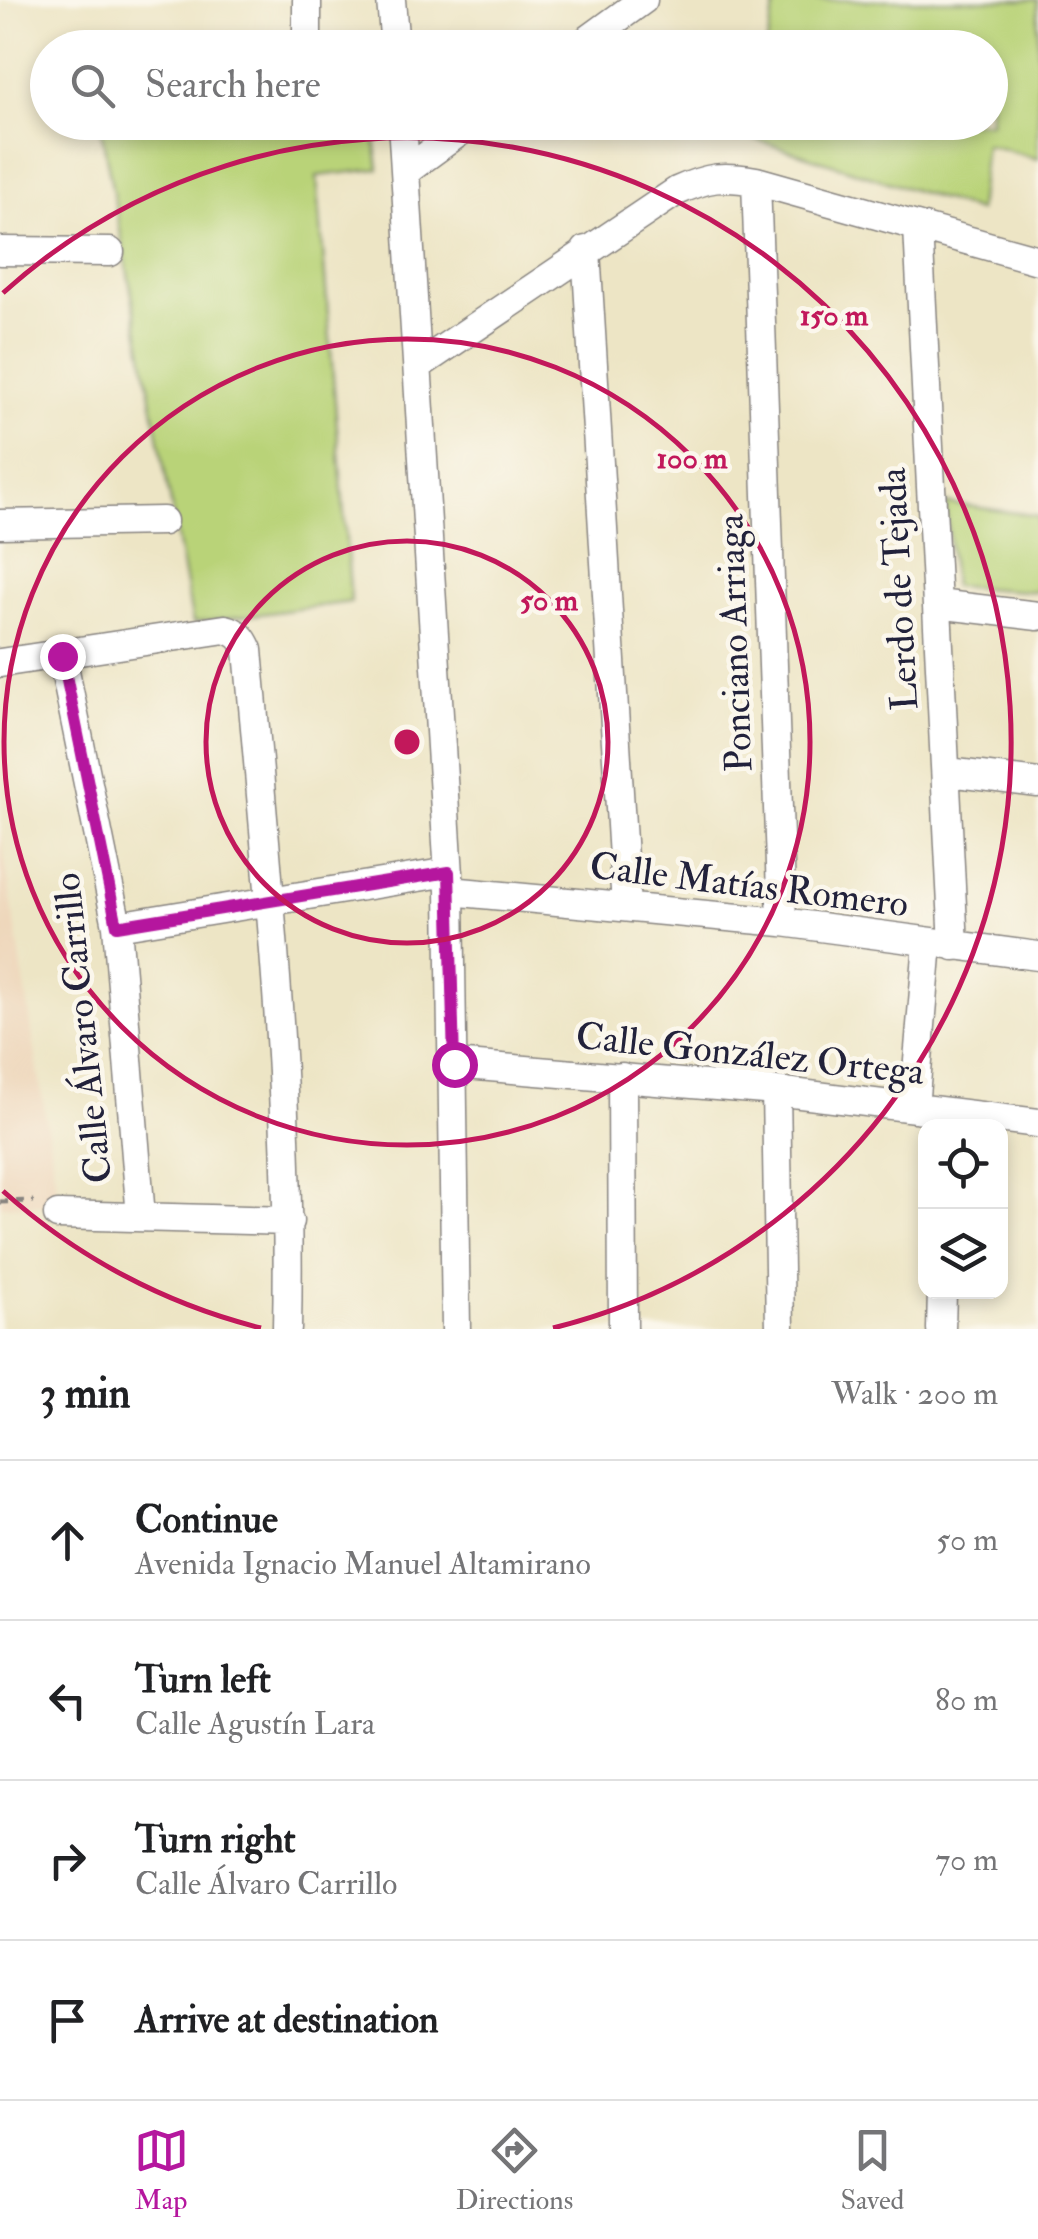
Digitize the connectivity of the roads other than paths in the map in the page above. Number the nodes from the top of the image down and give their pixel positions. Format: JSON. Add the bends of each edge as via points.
{"nodes":[{"id":1,"x":307,"y":0,"type":"edge"},
{"id":2,"x":392,"y":0,"type":"edge"},
{"id":3,"x":642,"y":0,"type":"edge"},
{"id":4,"x":307,"y":30,"type":"edge"},
{"id":5,"x":394,"y":30,"type":"edge"},
{"id":6,"x":601,"y":30,"type":"edge"},
{"id":7,"x":403,"y":140,"type":"edge"},
{"id":8,"x":448,"y":140,"type":"edge"},
{"id":9,"x":406,"y":171,"type":"junction"},
{"id":10,"x":756,"y":181,"type":"junction"},
{"id":11,"x":918,"y":228,"type":"junction"},
{"id":12,"x":586,"y":250,"type":"junction"},
{"id":13,"x":0,"y":251,"type":"edge"},
{"id":14,"x":110,"y":252,"type":"dead end"},
{"id":15,"x":1038,"y":260,"type":"edge"},
{"id":16,"x":419,"y":365,"type":"junction"},
{"id":17,"x":163,"y":521,"type":"dead end"},
{"id":18,"x":0,"y":524,"type":"edge"},
{"id":19,"x":937,"y":604,"type":"junction"},
{"id":20,"x":1038,"y":616,"type":"edge"},
{"id":21,"x":62,"y":656,"type":"junction"},
{"id":22,"x":0,"y":664,"type":"edge"},
{"id":23,"x":948,"y":772,"type":"junction"},
{"id":24,"x":1038,"y":783,"type":"edge"},
{"id":25,"x":450,"y":882,"type":"junction"},
{"id":26,"x":271,"y":902,"type":"junction"},
{"id":27,"x":626,"y":907,"type":"junction"},
{"id":28,"x":782,"y":922,"type":"junction"},
{"id":29,"x":117,"y":926,"type":"junction"},
{"id":30,"x":941,"y":945,"type":"junction"},
{"id":31,"x":1038,"y":956,"type":"edge"},
{"id":32,"x":454,"y":1064,"type":"junction"},
{"id":33,"x":622,"y":1077,"type":"junction"},
{"id":34,"x":776,"y":1092,"type":"junction"},
{"id":35,"x":914,"y":1108,"type":"junction"},
{"id":36,"x":943,"y":1119,"type":"edge"},
{"id":37,"x":1008,"y":1121,"type":"edge"},
{"id":38,"x":1038,"y":1122,"type":"edge"},
{"id":39,"x":58,"y":1215,"type":"road end"},
{"id":40,"x":140,"y":1217,"type":"junction"},
{"id":41,"x":290,"y":1220,"type":"junction"},
{"id":42,"x":942,"y":1299,"type":"edge"},
{"id":43,"x":287,"y":1329,"type":"edge"},
{"id":44,"x":456,"y":1329,"type":"edge"},
{"id":45,"x":623,"y":1329,"type":"edge"},
{"id":46,"x":780,"y":1329,"type":"edge"},
{"id":47,"x":941,"y":1329,"type":"edge"}],
"edges":[{"from":1,"to":4,"type":"street"},
{"from":2,"to":5,"type":"street"},
{"from":3,"to":6,"type":"street"},
{"from":7,"to":9,"type":"street"},
{"from":8,"to":9,"type":"street"},
{"from":9,"to":16,"type":"street"},
{"from":10,"to":11,"type":"street"},
{"from":10,"to":12,"type":"street","via":[[700,180]]},
{"from":10,"to":28,"type":"street","name":"Ponciano Arriaga"},
{"from":11,"to":15,"type":"street"},
{"from":11,"to":19,"type":"street","name":"Lerdo de Tejada"},
{"from":12,"to":16,"type":"street"},
{"from":12,"to":27,"type":"street"},
{"from":13,"to":14,"type":"street"},
{"from":16,"to":25,"type":"street"},
{"from":17,"to":18,"type":"street"},
{"from":19,"to":20,"type":"street"},
{"from":19,"to":23,"type":"street","name":"Lerdo de Tejada"},
{"from":21,"to":22,"type":"street"},
{"from":21,"to":26,"type":"street","via":[[225,629],[240,635],[248,650]]},
{"from":21,"to":29,"type":"street","name":"Calle Álvaro Carrillo"},
{"from":23,"to":24,"type":"street"},
{"from":23,"to":30,"type":"street","name":"Lerdo de Tejada"},
{"from":25,"to":26,"type":"street","name":"Calle Matías Romero"},
{"from":25,"to":27,"type":"street","name":"Calle Matías Romero"},
{"from":25,"to":32,"type":"street"},
{"from":26,"to":29,"type":"street","name":"Calle Matías Romero"},
{"from":26,"to":41,"type":"street"},
{"from":27,"to":28,"type":"street","name":"Calle Matías Romero"},
{"from":28,"to":30,"type":"street","name":"Calle Matías Romero"},
{"from":29,"to":40,"type":"street","name":"Calle Álvaro Carrillo"},
{"from":30,"to":31,"type":"street","name":"Calle Matías Romero"},
{"from":30,"to":35,"type":"street","name":"Lerdo de Tejada"},
{"from":32,"to":33,"type":"street","name":"Calle González Ortega"},
{"from":32,"to":44,"type":"street"},
{"from":33,"to":34,"type":"street","name":"Calle González Ortega"},
{"from":33,"to":45,"type":"street"},
{"from":34,"to":35,"type":"street","name":"Calle González Ortega"},
{"from":34,"to":46,"type":"street"},
{"from":35,"to":36,"type":"street","name":"Calle González Ortega"},
{"from":37,"to":38,"type":"street","name":"Calle González Ortega"},
{"from":39,"to":40,"type":"street"},
{"from":40,"to":41,"type":"street"},
{"from":41,"to":43,"type":"street"},
{"from":42,"to":47,"type":"street"}]}
